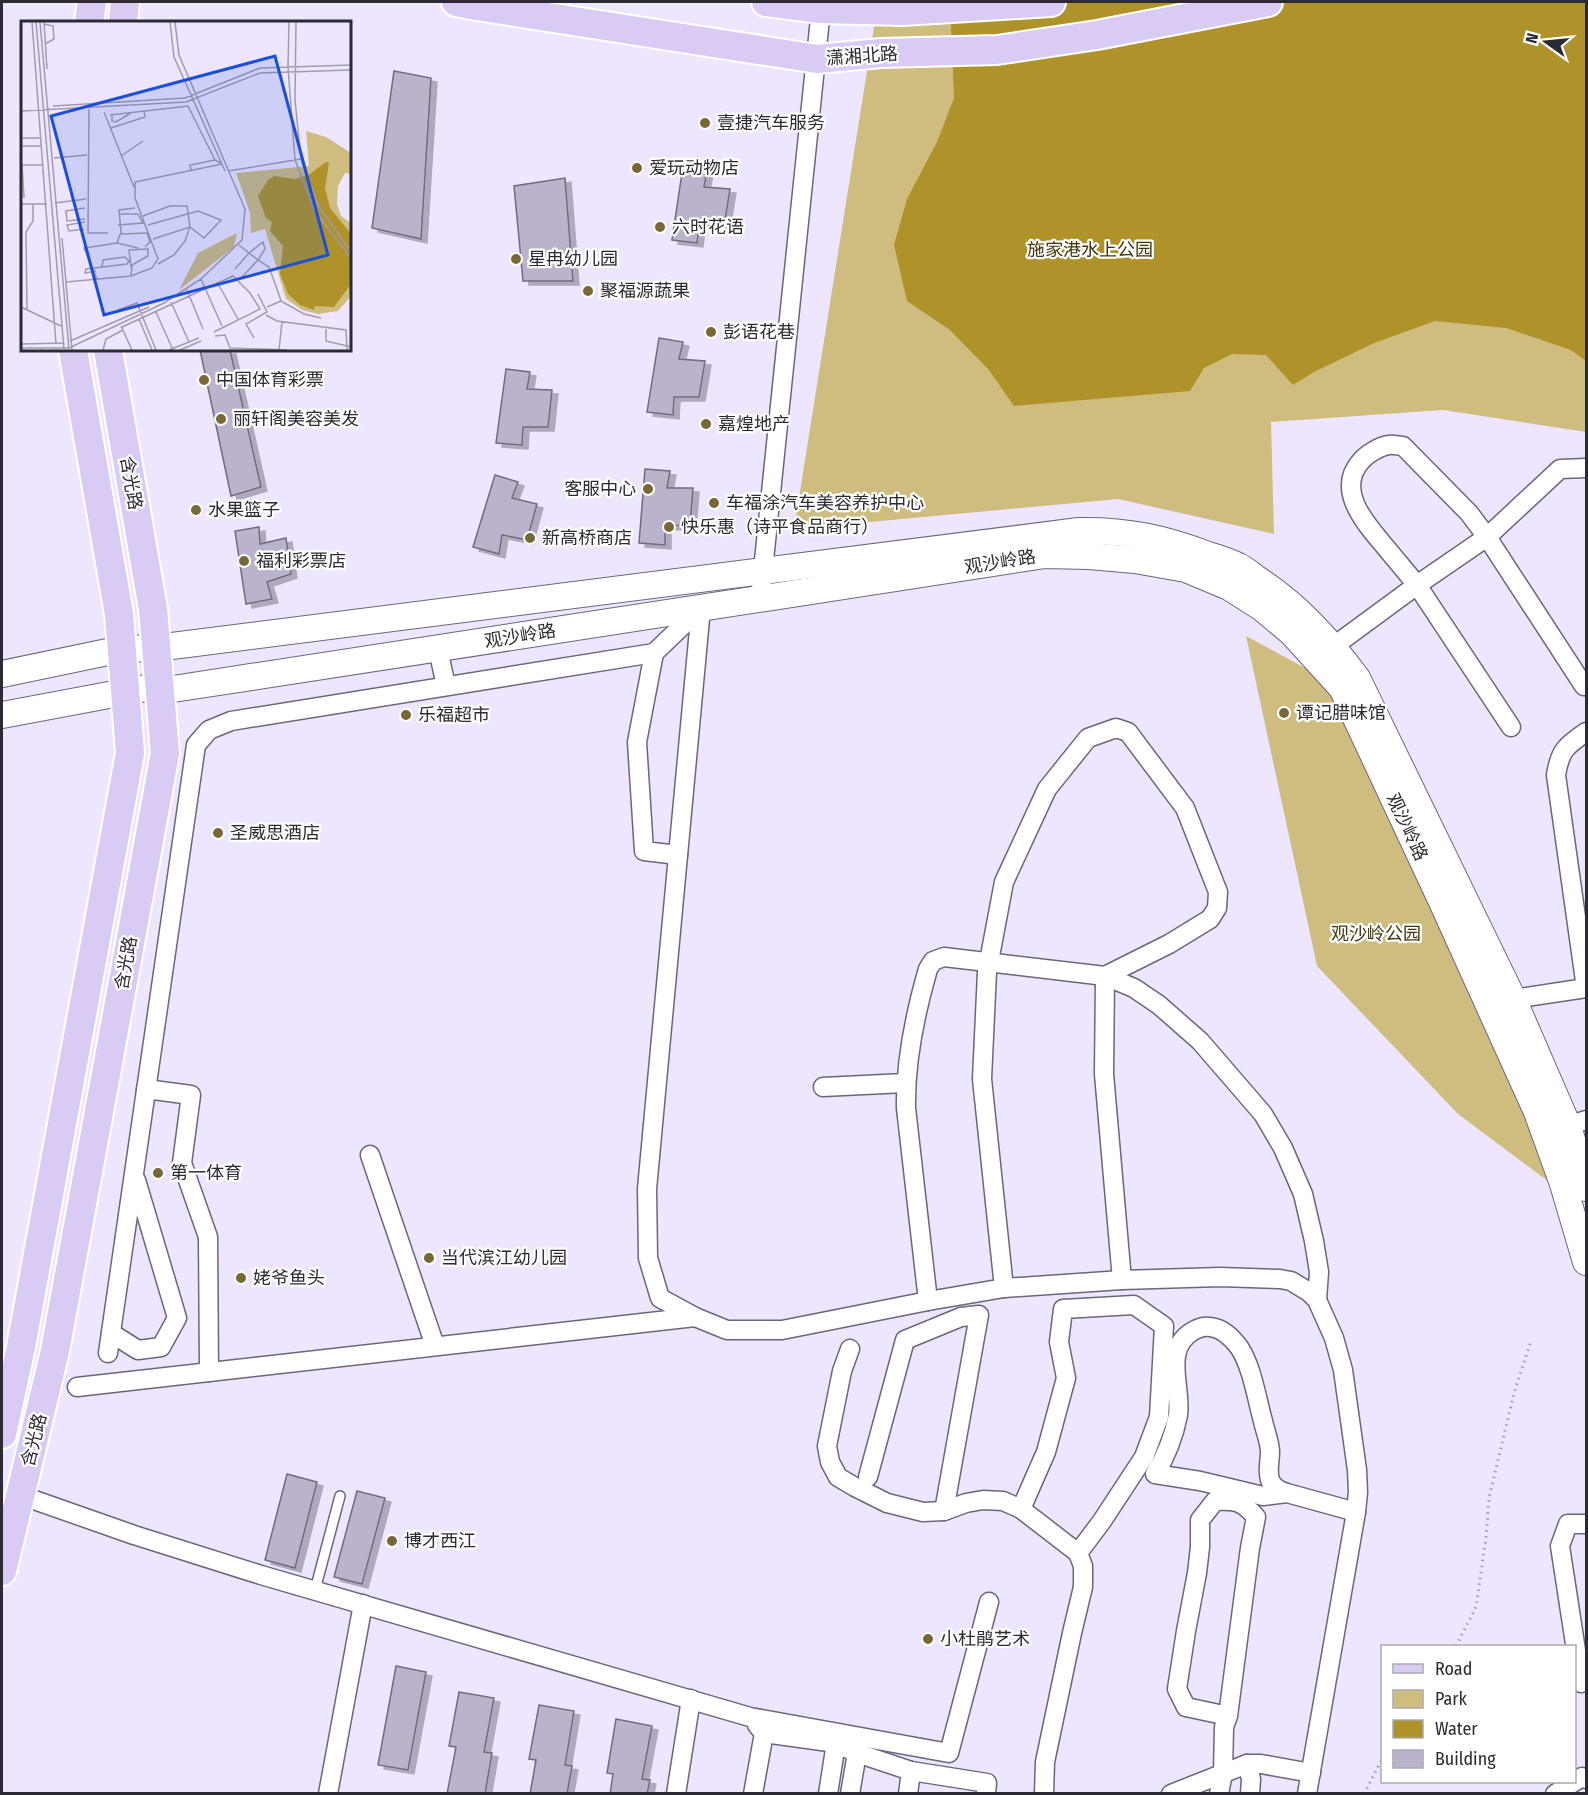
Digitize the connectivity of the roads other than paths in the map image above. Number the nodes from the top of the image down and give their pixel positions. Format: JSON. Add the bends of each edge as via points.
{"nodes":[{"id":1,"x":92,"y":2,"type":"edge"},
{"id":2,"x":124,"y":2,"type":"edge"},
{"id":3,"x":456,"y":2,"type":"edge"},
{"id":4,"x":766,"y":2,"type":"edge"},
{"id":5,"x":1051,"y":2,"type":"edge"},
{"id":6,"x":1268,"y":2,"type":"edge"},
{"id":7,"x":821,"y":9,"type":"junction"},
{"id":8,"x":88,"y":21,"type":"edge"},
{"id":9,"x":123,"y":21,"type":"edge"},
{"id":10,"x":817,"y":59,"type":"junction"},
{"id":11,"x":73,"y":351,"type":"edge"},
{"id":12,"x":108,"y":351,"type":"edge"},
{"id":13,"x":1587,"y":468,"type":"edge"},
{"id":14,"x":1487,"y":537,"type":"junction"},
{"id":15,"x":764,"y":571,"type":"junction"},
{"id":16,"x":1417,"y":585,"type":"junction"},
{"id":17,"x":760,"y":599,"type":"junction"},
{"id":18,"x":701,"y":608,"type":"junction"},
{"id":19,"x":1334,"y":646,"type":"junction"},
{"id":20,"x":156,"y":648,"type":"junction"},
{"id":21,"x":122,"y":649,"type":"junction"},
{"id":22,"x":438,"y":649,"type":"junction"},
{"id":23,"x":654,"y":653,"type":"junction"},
{"id":24,"x":2,"y":674,"type":"edge"},
{"id":25,"x":446,"y":686,"type":"junction"},
{"id":26,"x":1584,"y":686,"type":"dead end"},
{"id":27,"x":160,"y":689,"type":"junction"},
{"id":28,"x":125,"y":692,"type":"junction"},
{"id":29,"x":2,"y":715,"type":"edge"},
{"id":30,"x":1511,"y":727,"type":"dead end"},
{"id":31,"x":1587,"y":732,"type":"edge"},
{"id":32,"x":678,"y":855,"type":"junction"},
{"id":33,"x":1580,"y":881,"type":"edge"},
{"id":34,"x":988,"y":963,"type":"junction"},
{"id":35,"x":1106,"y":976,"type":"junction"},
{"id":36,"x":1587,"y":988,"type":"edge"},
{"id":37,"x":1513,"y":999,"type":"junction"},
{"id":38,"x":905,"y":1083,"type":"junction"},
{"id":39,"x":823,"y":1087,"type":"dead end"},
{"id":40,"x":146,"y":1089,"type":"junction"},
{"id":41,"x":1577,"y":1123,"type":"edge"},
{"id":42,"x":370,"y":1155,"type":"dead end"},
{"id":43,"x":134,"y":1173,"type":"junction"},
{"id":44,"x":1587,"y":1188,"type":"edge"},
{"id":45,"x":1587,"y":1262,"type":"edge"},
{"id":46,"x":1122,"y":1280,"type":"junction"},
{"id":47,"x":1004,"y":1288,"type":"junction"},
{"id":48,"x":1317,"y":1300,"type":"junction"},
{"id":49,"x":928,"y":1301,"type":"junction"},
{"id":50,"x":695,"y":1317,"type":"junction"},
{"id":51,"x":111,"y":1334,"type":"junction"},
{"id":52,"x":435,"y":1346,"type":"junction"},
{"id":53,"x":850,"y":1349,"type":"dead end"},
{"id":54,"x":108,"y":1353,"type":"dead end"},
{"id":55,"x":209,"y":1372,"type":"junction"},
{"id":56,"x":77,"y":1387,"type":"dead end"},
{"id":57,"x":2,"y":1434,"type":"edge"},
{"id":58,"x":868,"y":1477,"type":"dead end"},
{"id":59,"x":1287,"y":1493,"type":"junction"},
{"id":60,"x":20,"y":1495,"type":"junction"},
{"id":61,"x":340,"y":1496,"type":"dead end"},
{"id":62,"x":1021,"y":1509,"type":"junction"},
{"id":63,"x":944,"y":1511,"type":"junction"},
{"id":64,"x":1356,"y":1512,"type":"junction"},
{"id":65,"x":1587,"y":1524,"type":"edge"},
{"id":66,"x":1078,"y":1554,"type":"junction"},
{"id":67,"x":2,"y":1571,"type":"edge"},
{"id":68,"x":315,"y":1590,"type":"junction"},
{"id":69,"x":989,"y":1602,"type":"dead end"},
{"id":70,"x":363,"y":1604,"type":"junction"},
{"id":71,"x":1575,"y":1645,"type":"edge"},
{"id":72,"x":1576,"y":1650,"type":"edge"},
{"id":73,"x":1581,"y":1683,"type":"dead end"},
{"id":74,"x":691,"y":1699,"type":"junction"},
{"id":75,"x":1228,"y":1716,"type":"junction"},
{"id":76,"x":750,"y":1717,"type":"junction"},
{"id":77,"x":764,"y":1733,"type":"junction"},
{"id":78,"x":836,"y":1743,"type":"junction"},
{"id":79,"x":857,"y":1753,"type":"junction"},
{"id":80,"x":1247,"y":1764,"type":"junction"},
{"id":81,"x":911,"y":1771,"type":"junction"},
{"id":82,"x":1223,"y":1773,"type":"junction"},
{"id":83,"x":1311,"y":1773,"type":"junction"},
{"id":84,"x":1574,"y":1783,"type":"edge"},
{"id":85,"x":328,"y":1794,"type":"edge"},
{"id":86,"x":676,"y":1794,"type":"edge"},
{"id":87,"x":753,"y":1794,"type":"edge"},
{"id":88,"x":828,"y":1794,"type":"edge"},
{"id":89,"x":850,"y":1794,"type":"edge"},
{"id":90,"x":908,"y":1794,"type":"edge"},
{"id":91,"x":986,"y":1794,"type":"edge"},
{"id":92,"x":1044,"y":1794,"type":"edge"},
{"id":93,"x":1172,"y":1794,"type":"edge"},
{"id":94,"x":1219,"y":1794,"type":"edge"},
{"id":95,"x":1250,"y":1794,"type":"edge"},
{"id":96,"x":1307,"y":1794,"type":"edge"},
{"id":97,"x":1555,"y":1794,"type":"edge"}],
"edges":[{"from":1,"to":8,"type":"main road"},
{"from":2,"to":9,"type":"main road"},
{"from":3,"to":10,"type":"main road","name":"潇湘北路"},
{"from":4,"to":7,"type":"main road"},
{"from":5,"to":7,"type":"main road","via":[[902,11]]},
{"from":6,"to":10,"type":"main road","name":"潇湘北路","via":[[997,50]]},
{"from":7,"to":10,"type":"street"},
{"from":10,"to":15,"type":"street"},
{"from":11,"to":21,"type":"main road","name":"含光路"},
{"from":12,"to":20,"type":"main road","name":"含光路","via":[[153,609]]},
{"from":13,"to":14,"type":"street","via":[[1560,469]]},
{"from":14,"to":16,"type":"street"},
{"from":14,"to":16,"type":"street","via":[[1469,513],[1403,446],[1389,445],[1368,454],[1354,471],[1354,503],[1364,522]]},
{"from":14,"to":26,"type":"street"},
{"from":15,"to":17,"type":"street"},
{"from":15,"to":19,"type":"main road","name":"观沙岭路","via":[[1079,531],[1140,534],[1239,566],[1295,608]]},
{"from":15,"to":20,"type":"main road","name":"观沙岭路"},
{"from":16,"to":19,"type":"street"},
{"from":16,"to":30,"type":"street"},
{"from":17,"to":18,"type":"main road","name":"观沙岭路"},
{"from":17,"to":45,"type":"main road","name":"观沙岭路","via":[[1045,555],[1136,560],[1186,569],[1229,587],[1262,608],[1292,633],[1342,688],[1537,1112]]},
{"from":18,"to":22,"type":"main road","name":"观沙岭路"},
{"from":18,"to":23,"type":"street"},
{"from":18,"to":32,"type":"street"},
{"from":19,"to":37,"type":"main road","name":"观沙岭路","via":[[1357,678]]},
{"from":20,"to":21,"type":"main road","name":"观沙岭路"},
{"from":20,"to":27,"type":"main road","name":"含光路"},
{"from":21,"to":24,"type":"main road","name":"观沙岭路"},
{"from":21,"to":28,"type":"main road","name":"含光路"},
{"from":22,"to":25,"type":"street"},
{"from":22,"to":27,"type":"main road","name":"观沙岭路"},
{"from":23,"to":25,"type":"street"},
{"from":23,"to":32,"type":"street","via":[[637,742],[644,851]]},
{"from":25,"to":40,"type":"street","via":[[231,721],[209,730],[195,745]]},
{"from":27,"to":28,"type":"main road","name":"观沙岭路"},
{"from":27,"to":60,"type":"main road","name":"含光路","via":[[165,753],[55,1351]]},
{"from":28,"to":29,"type":"main road","name":"观沙岭路"},
{"from":28,"to":57,"type":"main road","name":"含光路","via":[[130,753]]},
{"from":31,"to":33,"type":"street","via":[[1570,743],[1559,757],[1557,775]]},
{"from":32,"to":50,"type":"street","via":[[647,1190],[648,1258],[660,1298]]},
{"from":33,"to":36,"type":"street"},
{"from":34,"to":35,"type":"street"},
{"from":34,"to":35,"type":"street","via":[[1004,882],[1047,789],[1088,738],[1116,728],[1128,732],[1185,808],[1218,892],[1217,908],[1209,919]]},
{"from":34,"to":38,"type":"street","via":[[944,957],[933,961],[927,969]]},
{"from":34,"to":47,"type":"street","via":[[982,1079]]},
{"from":35,"to":46,"type":"street","via":[[1104,1074]]},
{"from":35,"to":48,"type":"street","via":[[1159,1005],[1191,1034],[1263,1114],[1284,1148],[1303,1194],[1319,1272]]},
{"from":36,"to":37,"type":"street"},
{"from":37,"to":41,"type":"main road","name":"观沙岭路"},
{"from":38,"to":39,"type":"street"},
{"from":38,"to":49,"type":"street"},
{"from":40,"to":43,"type":"street"},
{"from":40,"to":55,"type":"street","via":[[191,1095],[182,1163],[208,1237]]},
{"from":41,"to":44,"type":"main road","name":"观沙岭路"},
{"from":42,"to":52,"type":"street"},
{"from":43,"to":51,"type":"street"},
{"from":43,"to":51,"type":"street","via":[[177,1318],[161,1347],[138,1350]]},
{"from":46,"to":47,"type":"street"},
{"from":46,"to":48,"type":"street","via":[[1280,1278],[1300,1286]]},
{"from":47,"to":49,"type":"street"},
{"from":48,"to":64,"type":"street","via":[[1334,1338],[1342,1370],[1357,1470]]},
{"from":49,"to":50,"type":"street","via":[[782,1330],[727,1330]]},
{"from":50,"to":52,"type":"street"},
{"from":51,"to":54,"type":"street"},
{"from":52,"to":55,"type":"street"},
{"from":53,"to":63,"type":"street","via":[[827,1446],[838,1477],[887,1503],[922,1512]]},
{"from":55,"to":56,"type":"street"},
{"from":58,"to":63,"type":"street","via":[[905,1340],[961,1317],[979,1315]]},
{"from":59,"to":59,"type":"street","via":[[1279,1491],[1269,1479],[1270,1451],[1240,1348],[1223,1330],[1197,1328],[1184,1336],[1175,1357],[1178,1415],[1167,1456],[1155,1474],[1263,1496]]},
{"from":59,"to":64,"type":"street"},
{"from":60,"to":67,"type":"main road","name":"含光路"},
{"from":60,"to":68,"type":"street","via":[[134,1535]]},
{"from":61,"to":68,"type":"lane"},
{"from":62,"to":63,"type":"street","via":[[1003,1501],[983,1500]]},
{"from":62,"to":66,"type":"street"},
{"from":62,"to":66,"type":"street","via":[[1046,1452],[1066,1378],[1059,1342],[1064,1309],[1134,1305],[1164,1326],[1159,1417],[1143,1457]]},
{"from":64,"to":83,"type":"street"},
{"from":65,"to":71,"type":"street","via":[[1568,1524],[1560,1546]]},
{"from":66,"to":92,"type":"street","via":[[1083,1566],[1083,1587],[1045,1762]]},
{"from":68,"to":70,"type":"street"},
{"from":69,"to":76,"type":"street","via":[[949,1753]]},
{"from":70,"to":74,"type":"street"},
{"from":70,"to":85,"type":"street"},
{"from":72,"to":73,"type":"street"},
{"from":74,"to":76,"type":"street"},
{"from":74,"to":86,"type":"street"},
{"from":75,"to":75,"type":"street","via":[[1186,1707],[1177,1689],[1197,1573],[1200,1520],[1215,1501],[1233,1500],[1256,1517]]},
{"from":75,"to":82,"type":"street"},
{"from":76,"to":77,"type":"street"},
{"from":77,"to":78,"type":"street"},
{"from":77,"to":87,"type":"street"},
{"from":78,"to":79,"type":"street"},
{"from":78,"to":88,"type":"street"},
{"from":79,"to":81,"type":"street"},
{"from":79,"to":89,"type":"street"},
{"from":80,"to":82,"type":"street"},
{"from":80,"to":83,"type":"street"},
{"from":80,"to":95,"type":"street"},
{"from":81,"to":90,"type":"street"},
{"from":81,"to":91,"type":"street","via":[[987,1783]]},
{"from":82,"to":93,"type":"street"},
{"from":82,"to":94,"type":"street"},
{"from":83,"to":96,"type":"street"},
{"from":84,"to":97,"type":"street"}]}
